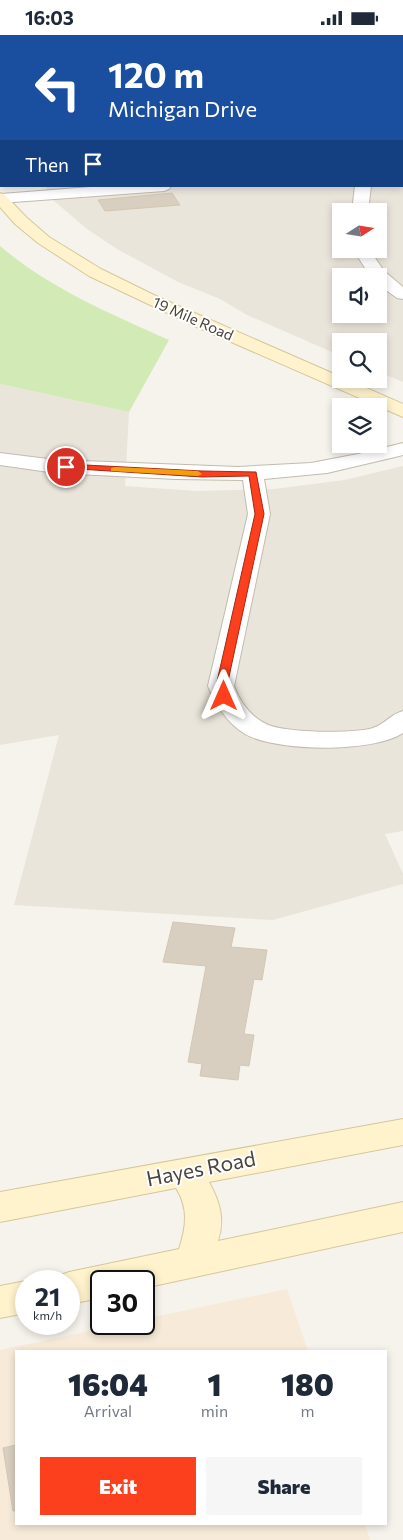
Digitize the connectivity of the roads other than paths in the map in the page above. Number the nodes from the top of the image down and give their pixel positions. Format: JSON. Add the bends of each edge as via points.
{"nodes":[{"id":1,"x":151,"y":187,"type":"edge"},
{"id":2,"x":363,"y":187,"type":"edge"},
{"id":3,"x":0,"y":199,"type":"edge"},
{"id":4,"x":361,"y":203,"type":"edge"},
{"id":5,"x":366,"y":258,"type":"edge"},
{"id":6,"x":403,"y":294,"type":"edge"},
{"id":7,"x":403,"y":411,"type":"edge"},
{"id":8,"x":403,"y":449,"type":"edge"},
{"id":9,"x":0,"y":459,"type":"edge"},
{"id":10,"x":253,"y":473,"type":"junction"},
{"id":11,"x":403,"y":719,"type":"edge"},
{"id":12,"x":403,"y":1132,"type":"edge"},
{"id":13,"x":184,"y":1172,"type":"junction"},
{"id":14,"x":0,"y":1207,"type":"edge"},
{"id":15,"x":403,"y":1217,"type":"edge"},
{"id":16,"x":194,"y":1262,"type":"junction"},
{"id":17,"x":155,"y":1271,"type":"edge"},
{"id":18,"x":15,"y":1299,"type":"edge"},
{"id":19,"x":0,"y":1302,"type":"edge"}],
"edges":[{"from":1,"to":3,"type":"street"},
{"from":2,"to":4,"type":"street"},
{"from":3,"to":7,"type":"street","name":"19 Mile Road","via":[[48,243],[110,281]]},
{"from":5,"to":6,"type":"street","via":[[386,283]]},
{"from":8,"to":10,"type":"street","via":[[335,465]]},
{"from":9,"to":10,"type":"street","via":[[37,465],[202,474]]},
{"from":10,"to":11,"type":"street","via":[[259,514],[221,686],[224,696],[236,713],[259,731],[299,739],[378,735],[397,727]]},
{"from":12,"to":13,"type":"street","name":"Hayes Road"},
{"from":13,"to":14,"type":"street","name":"Hayes Road"},
{"from":13,"to":16,"type":"street","via":[[205,1211],[204,1232]]},
{"from":15,"to":16,"type":"street"},
{"from":16,"to":17,"type":"street"},
{"from":18,"to":19,"type":"street"}]}
